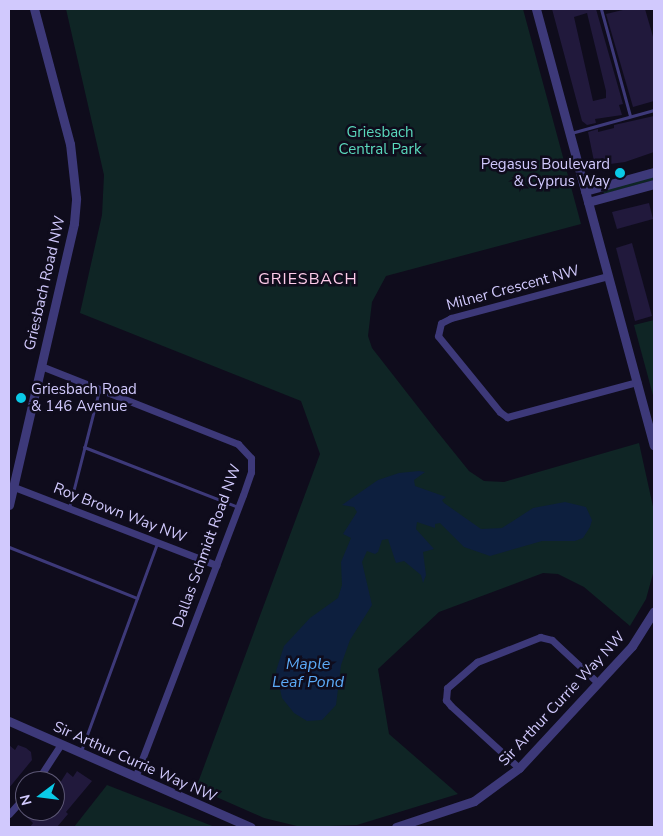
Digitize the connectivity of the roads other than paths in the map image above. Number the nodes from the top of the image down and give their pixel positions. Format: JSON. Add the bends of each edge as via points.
{"nodes":[{"id":1,"x":34,"y":9,"type":"edge"},
{"id":2,"x":536,"y":9,"type":"edge"},
{"id":3,"x":601,"y":9,"type":"edge"},
{"id":4,"x":654,"y":110,"type":"edge"},
{"id":5,"x":630,"y":116,"type":"junction"},
{"id":6,"x":569,"y":134,"type":"junction"},
{"id":7,"x":654,"y":172,"type":"edge"},
{"id":8,"x":654,"y":184,"type":"edge"},
{"id":9,"x":585,"y":191,"type":"junction"},
{"id":10,"x":588,"y":202,"type":"junction"},
{"id":11,"x":608,"y":276,"type":"junction"},
{"id":12,"x":41,"y":366,"type":"junction"},
{"id":13,"x":637,"y":382,"type":"junction"},
{"id":14,"x":99,"y":390,"type":"junction"},
{"id":15,"x":654,"y":445,"type":"edge"},
{"id":16,"x":84,"y":447,"type":"junction"},
{"id":17,"x":14,"y":487,"type":"junction"},
{"id":18,"x":9,"y":505,"type":"edge"},
{"id":19,"x":238,"y":507,"type":"junction"},
{"id":20,"x":69,"y":508,"type":"junction"},
{"id":21,"x":157,"y":542,"type":"junction"},
{"id":22,"x":9,"y":547,"type":"edge"},
{"id":23,"x":216,"y":565,"type":"junction"},
{"id":24,"x":137,"y":598,"type":"junction"},
{"id":25,"x":654,"y":610,"type":"edge"},
{"id":26,"x":598,"y":683,"type":"junction"},
{"id":27,"x":9,"y":721,"type":"edge"},
{"id":28,"x":61,"y":744,"type":"junction"},
{"id":29,"x":80,"y":752,"type":"junction"},
{"id":30,"x":519,"y":768,"type":"junction"},
{"id":31,"x":43,"y":771,"type":"edge"},
{"id":32,"x":136,"y":775,"type":"junction"},
{"id":33,"x":423,"y":824,"type":"edge"},
{"id":34,"x":412,"y":825,"type":"edge"},
{"id":35,"x":251,"y":827,"type":"edge"},
{"id":36,"x":396,"y":827,"type":"edge"}],
"edges":[{"from":1,"to":12,"type":"street","name":"Griesbach Road NW","via":[[70,144],[76,179],[74,223]]},
{"from":2,"to":6,"type":"street"},
{"from":3,"to":5,"type":"lane"},
{"from":4,"to":5,"type":"lane"},
{"from":5,"to":6,"type":"lane"},
{"from":6,"to":9,"type":"street"},
{"from":7,"to":9,"type":"street"},
{"from":8,"to":10,"type":"street"},
{"from":9,"to":10,"type":"street"},
{"from":10,"to":11,"type":"street"},
{"from":11,"to":13,"type":"street"},
{"from":11,"to":13,"type":"street","name":"Milner Crescent NW","via":[[451,318],[441,323],[438,336],[500,412],[508,417]]},
{"from":12,"to":14,"type":"street","name":"Dallas Schmidt Road NW"},
{"from":12,"to":17,"type":"street","name":"Griesbach Road NW"},
{"from":13,"to":15,"type":"street"},
{"from":14,"to":16,"type":"lane"},
{"from":14,"to":19,"type":"street","name":"Dallas Schmidt Road NW","via":[[238,444],[248,453],[252,464]]},
{"from":16,"to":19,"type":"lane"},
{"from":16,"to":20,"type":"lane"},
{"from":17,"to":18,"type":"street","name":"Griesbach Road NW"},
{"from":17,"to":20,"type":"street","name":"Roy Brown Way NW"},
{"from":19,"to":23,"type":"street","name":"Dallas Schmidt Road NW"},
{"from":20,"to":21,"type":"street","name":"Roy Brown Way NW"},
{"from":21,"to":23,"type":"street","name":"Roy Brown Way NW"},
{"from":21,"to":24,"type":"lane"},
{"from":22,"to":24,"type":"lane"},
{"from":23,"to":32,"type":"street","name":"Dallas Schmidt Road NW"},
{"from":24,"to":29,"type":"lane"},
{"from":25,"to":26,"type":"street","name":"Sir Arthur Currie Way NW","via":[[632,646]]},
{"from":26,"to":30,"type":"street","name":"Sir Arthur Currie Way NW"},
{"from":26,"to":30,"type":"street","via":[[552,640],[540,637],[477,662],[447,688],[446,700],[451,706]]},
{"from":27,"to":28,"type":"street","name":"Sir Arthur Currie Way NW"},
{"from":28,"to":29,"type":"street","name":"Sir Arthur Currie Way NW"},
{"from":28,"to":31,"type":"street"},
{"from":29,"to":32,"type":"street","name":"Sir Arthur Currie Way NW"},
{"from":30,"to":33,"type":"street","name":"Sir Arthur Currie Way NW","via":[[474,802]]},
{"from":32,"to":35,"type":"street","name":"Sir Arthur Currie Way NW"},
{"from":33,"to":34,"type":"street","name":"Sir Arthur Currie Way NW"},
{"from":34,"to":36,"type":"street","name":"Sir Arthur Currie Way NW"}]}
